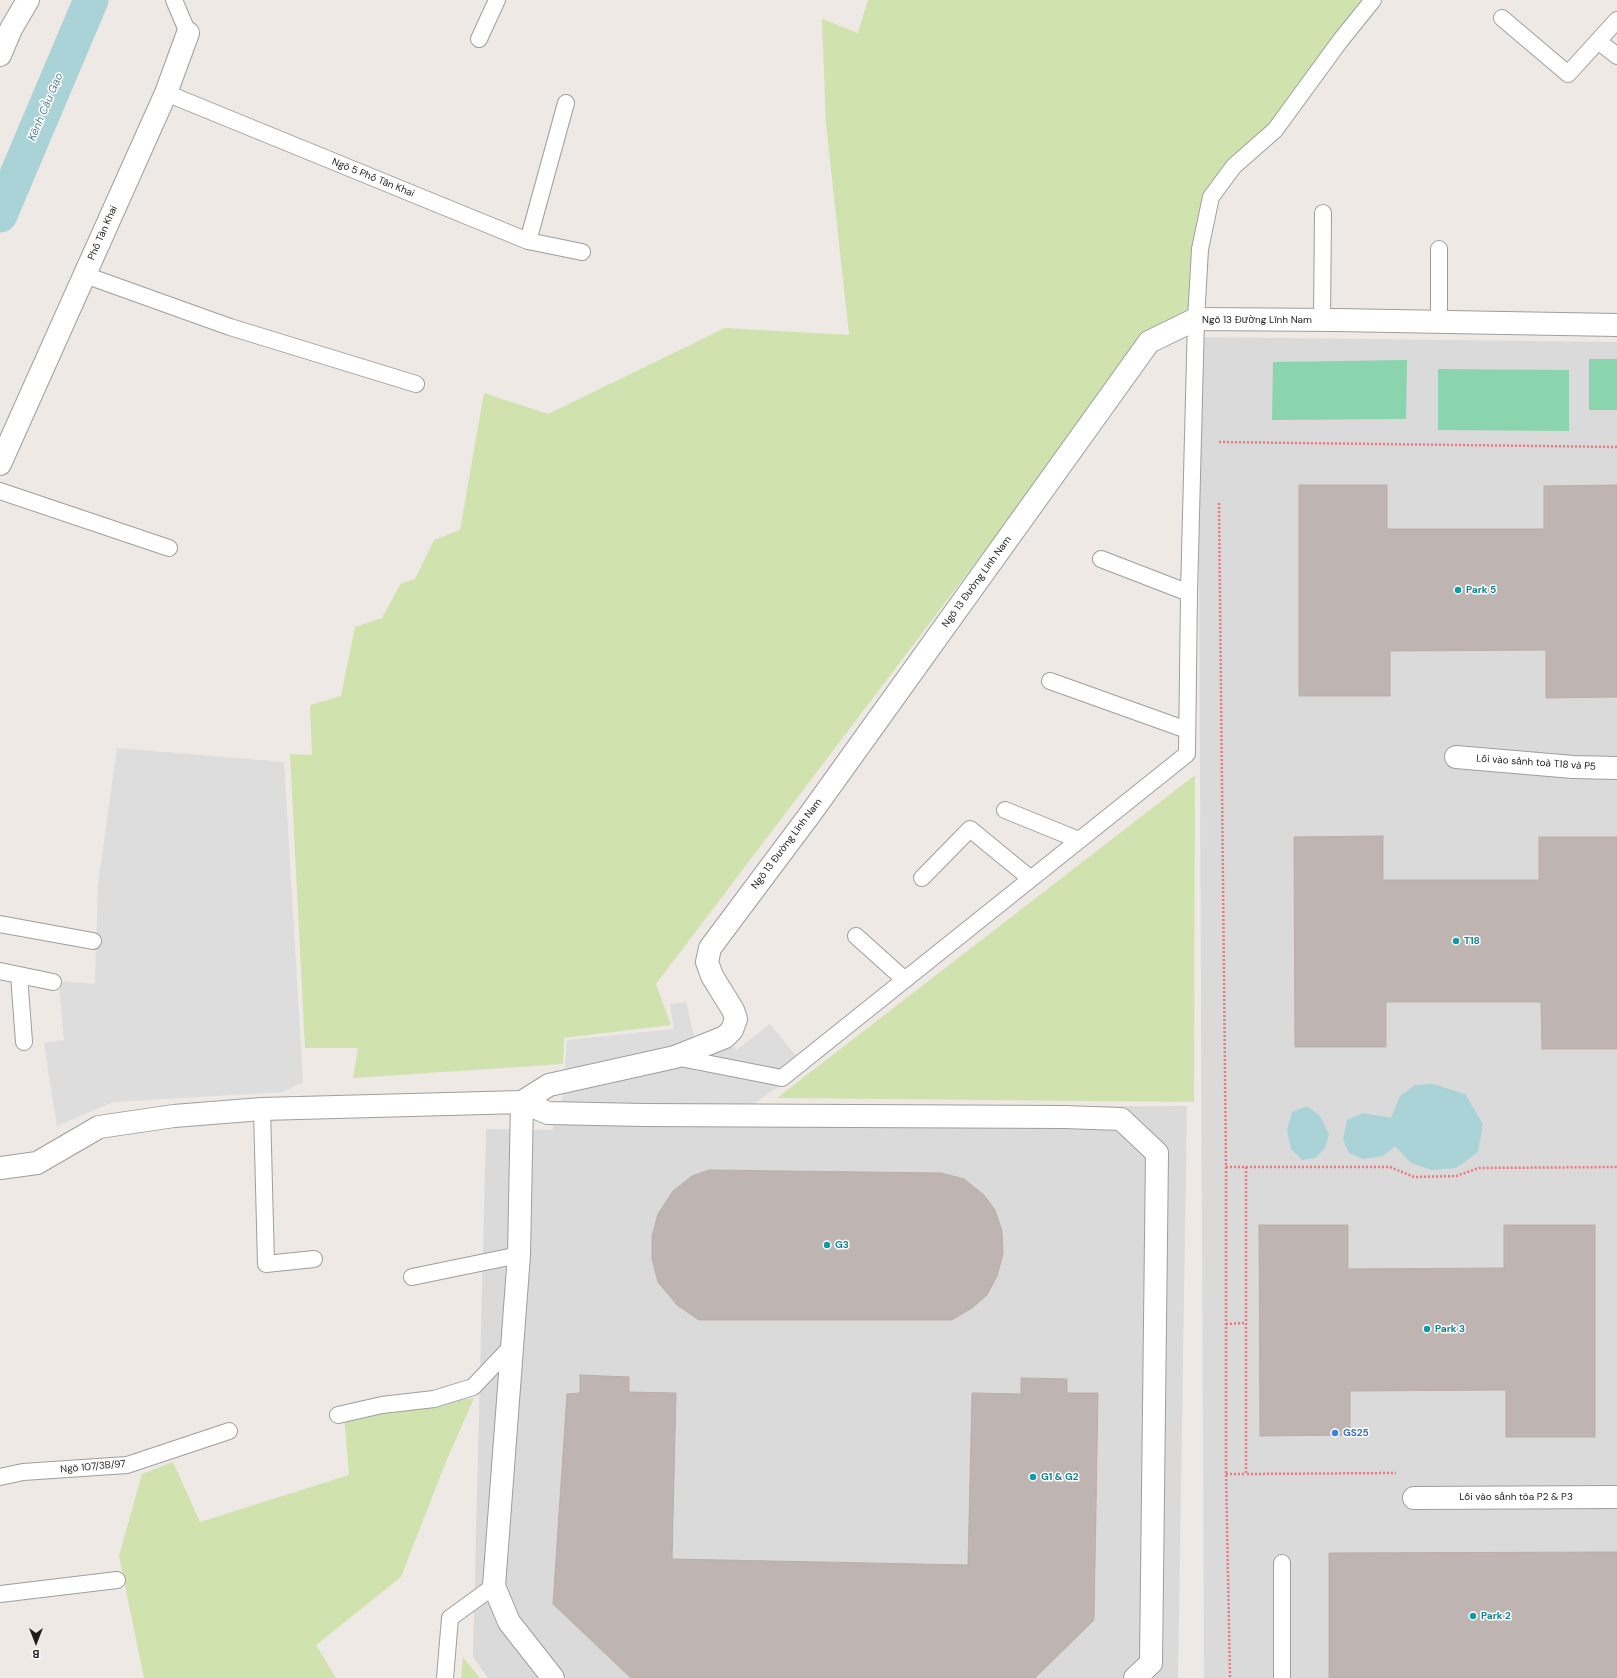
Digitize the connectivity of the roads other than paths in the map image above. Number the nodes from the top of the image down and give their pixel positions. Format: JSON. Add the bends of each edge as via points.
{"nodes":[{"id":1,"x":28,"y":0,"type":"edge"},
{"id":2,"x":174,"y":0,"type":"edge"},
{"id":3,"x":497,"y":0,"type":"edge"},
{"id":4,"x":1373,"y":0,"type":"edge"},
{"id":5,"x":1502,"y":18,"type":"dead end"},
{"id":6,"x":1617,"y":20,"type":"edge"},
{"id":7,"x":188,"y":33,"type":"joint"},
{"id":8,"x":479,"y":39,"type":"dead end"},
{"id":9,"x":1598,"y":41,"type":"junction"},
{"id":10,"x":0,"y":55,"type":"edge"},
{"id":11,"x":1617,"y":56,"type":"edge"},
{"id":12,"x":166,"y":93,"type":"junction"},
{"id":13,"x":566,"y":103,"type":"dead end"},
{"id":14,"x":1323,"y":213,"type":"dead end"},
{"id":15,"x":528,"y":241,"type":"junction"},
{"id":16,"x":1439,"y":249,"type":"dead end"},
{"id":17,"x":582,"y":252,"type":"dead end"},
{"id":18,"x":85,"y":274,"type":"junction"},
{"id":19,"x":1196,"y":319,"type":"junction"},
{"id":20,"x":1322,"y":320,"type":"junction"},
{"id":21,"x":1439,"y":322,"type":"junction"},
{"id":22,"x":1617,"y":325,"type":"edge"},
{"id":23,"x":416,"y":384,"type":"dead end"},
{"id":24,"x":0,"y":464,"type":"edge"},
{"id":25,"x":0,"y":491,"type":"edge"},
{"id":26,"x":169,"y":548,"type":"dead end"},
{"id":27,"x":1101,"y":559,"type":"dead end"},
{"id":28,"x":1189,"y":593,"type":"junction"},
{"id":29,"x":1050,"y":681,"type":"dead end"},
{"id":30,"x":1187,"y":730,"type":"junction"},
{"id":31,"x":1456,"y":757,"type":"dead end"},
{"id":32,"x":1617,"y":768,"type":"edge"},
{"id":33,"x":1005,"y":810,"type":"dead end"},
{"id":34,"x":1079,"y":840,"type":"junction"},
{"id":35,"x":922,"y":878,"type":"dead end"},
{"id":36,"x":1031,"y":879,"type":"junction"},
{"id":37,"x":0,"y":924,"type":"edge"},
{"id":38,"x":856,"y":936,"type":"dead end"},
{"id":39,"x":93,"y":941,"type":"dead end"},
{"id":40,"x":0,"y":971,"type":"edge"},
{"id":41,"x":19,"y":975,"type":"junction"},
{"id":42,"x":905,"y":980,"type":"junction"},
{"id":43,"x":53,"y":982,"type":"dead end"},
{"id":44,"x":24,"y":1042,"type":"dead end"},
{"id":45,"x":674,"y":1057,"type":"junction"},
{"id":46,"x":522,"y":1102,"type":"junction"},
{"id":47,"x":262,"y":1109,"type":"junction"},
{"id":48,"x":0,"y":1168,"type":"edge"},
{"id":49,"x":519,"y":1255,"type":"junction"},
{"id":50,"x":314,"y":1259,"type":"dead end"},
{"id":51,"x":412,"y":1277,"type":"dead end"},
{"id":52,"x":512,"y":1346,"type":"junction"},
{"id":53,"x":338,"y":1415,"type":"dead end"},
{"id":54,"x":229,"y":1431,"type":"dead end"},
{"id":55,"x":0,"y":1477,"type":"edge"},
{"id":56,"x":1617,"y":1497,"type":"edge"},
{"id":57,"x":1414,"y":1498,"type":"dead end"},
{"id":58,"x":1282,"y":1563,"type":"dead end"},
{"id":59,"x":116,"y":1580,"type":"dead end"},
{"id":60,"x":494,"y":1586,"type":"junction"},
{"id":61,"x":0,"y":1594,"type":"edge"},
{"id":62,"x":445,"y":1678,"type":"edge"},
{"id":63,"x":553,"y":1678,"type":"edge"},
{"id":64,"x":1135,"y":1678,"type":"edge"},
{"id":65,"x":1282,"y":1678,"type":"edge"}],
"edges":[{"from":1,"to":10,"type":"street"},
{"from":2,"to":7,"type":"lane","name":"Phố Tân Khai"},
{"from":3,"to":8,"type":"lane"},
{"from":4,"to":19,"type":"lane","via":[[1275,130],[1234,166],[1212,197],[1200,249]]},
{"from":5,"to":9,"type":"lane","via":[[1568,74]]},
{"from":6,"to":9,"type":"lane"},
{"from":7,"to":12,"type":"street","name":"Phố Tân Khai"},
{"from":9,"to":11,"type":"lane"},
{"from":12,"to":15,"type":"lane","name":"Ngõ 5 Phố Tân Khai"},
{"from":12,"to":18,"type":"street","name":"Phố Tân Khai"},
{"from":13,"to":15,"type":"lane"},
{"from":14,"to":20,"type":"lane"},
{"from":15,"to":17,"type":"lane","name":"Ngõ 5 Phố Tân Khai"},
{"from":16,"to":21,"type":"lane"},
{"from":18,"to":23,"type":"lane","via":[[230,327]]},
{"from":18,"to":24,"type":"street","name":"Phố Tân Khai"},
{"from":19,"to":20,"type":"street","name":"Ngõ 13 Đường Lĩnh Nam"},
{"from":19,"to":28,"type":"lane"},
{"from":19,"to":45,"type":"street","name":"Ngõ 13 Đường Lĩnh Nam","via":[[1149,342],[811,813],[710,948],[707,962],[712,976],[734,1010],[736,1019],[732,1030],[725,1037]]},
{"from":20,"to":21,"type":"street","name":"Ngõ 13 Đường Lĩnh Nam"},
{"from":21,"to":22,"type":"street","name":"Ngõ 13 Đường Lĩnh Nam"},
{"from":25,"to":26,"type":"lane"},
{"from":27,"to":28,"type":"lane"},
{"from":28,"to":30,"type":"lane"},
{"from":29,"to":30,"type":"lane"},
{"from":30,"to":34,"type":"lane","via":[[1187,754]]},
{"from":31,"to":32,"type":"street","name":"Lối vào sảnh toà T18 và P5","via":[[1573,767]]},
{"from":33,"to":34,"type":"lane"},
{"from":34,"to":36,"type":"lane"},
{"from":35,"to":36,"type":"lane","via":[[970,830]]},
{"from":36,"to":42,"type":"lane"},
{"from":37,"to":39,"type":"lane"},
{"from":38,"to":42,"type":"lane"},
{"from":40,"to":41,"type":"lane"},
{"from":41,"to":43,"type":"lane"},
{"from":41,"to":44,"type":"lane"},
{"from":42,"to":45,"type":"lane","via":[[782,1078]]},
{"from":45,"to":46,"type":"street","name":"Ngõ 13 Đường Lĩnh Nam","via":[[549,1084]]},
{"from":46,"to":47,"type":"street"},
{"from":46,"to":49,"type":"street"},
{"from":46,"to":64,"type":"street","via":[[548,1113],[1122,1119],[1157,1154],[1151,1663]]},
{"from":47,"to":48,"type":"street","via":[[174,1116],[99,1127],[37,1163]]},
{"from":47,"to":50,"type":"lane","via":[[266,1264]]},
{"from":49,"to":51,"type":"lane"},
{"from":49,"to":52,"type":"street"},
{"from":52,"to":53,"type":"lane","via":[[473,1387],[434,1399],[382,1405]]},
{"from":52,"to":60,"type":"street"},
{"from":54,"to":55,"type":"lane","name":"Ngõ 107/3B/97","via":[[126,1465],[23,1472]]},
{"from":56,"to":57,"type":"street","name":"Lối vào sảnh tòa P2 & P3"},
{"from":58,"to":65,"type":"lane"},
{"from":59,"to":61,"type":"lane"},
{"from":60,"to":62,"type":"lane","via":[[450,1618]]},
{"from":60,"to":63,"type":"street","via":[[509,1622]]}]}
